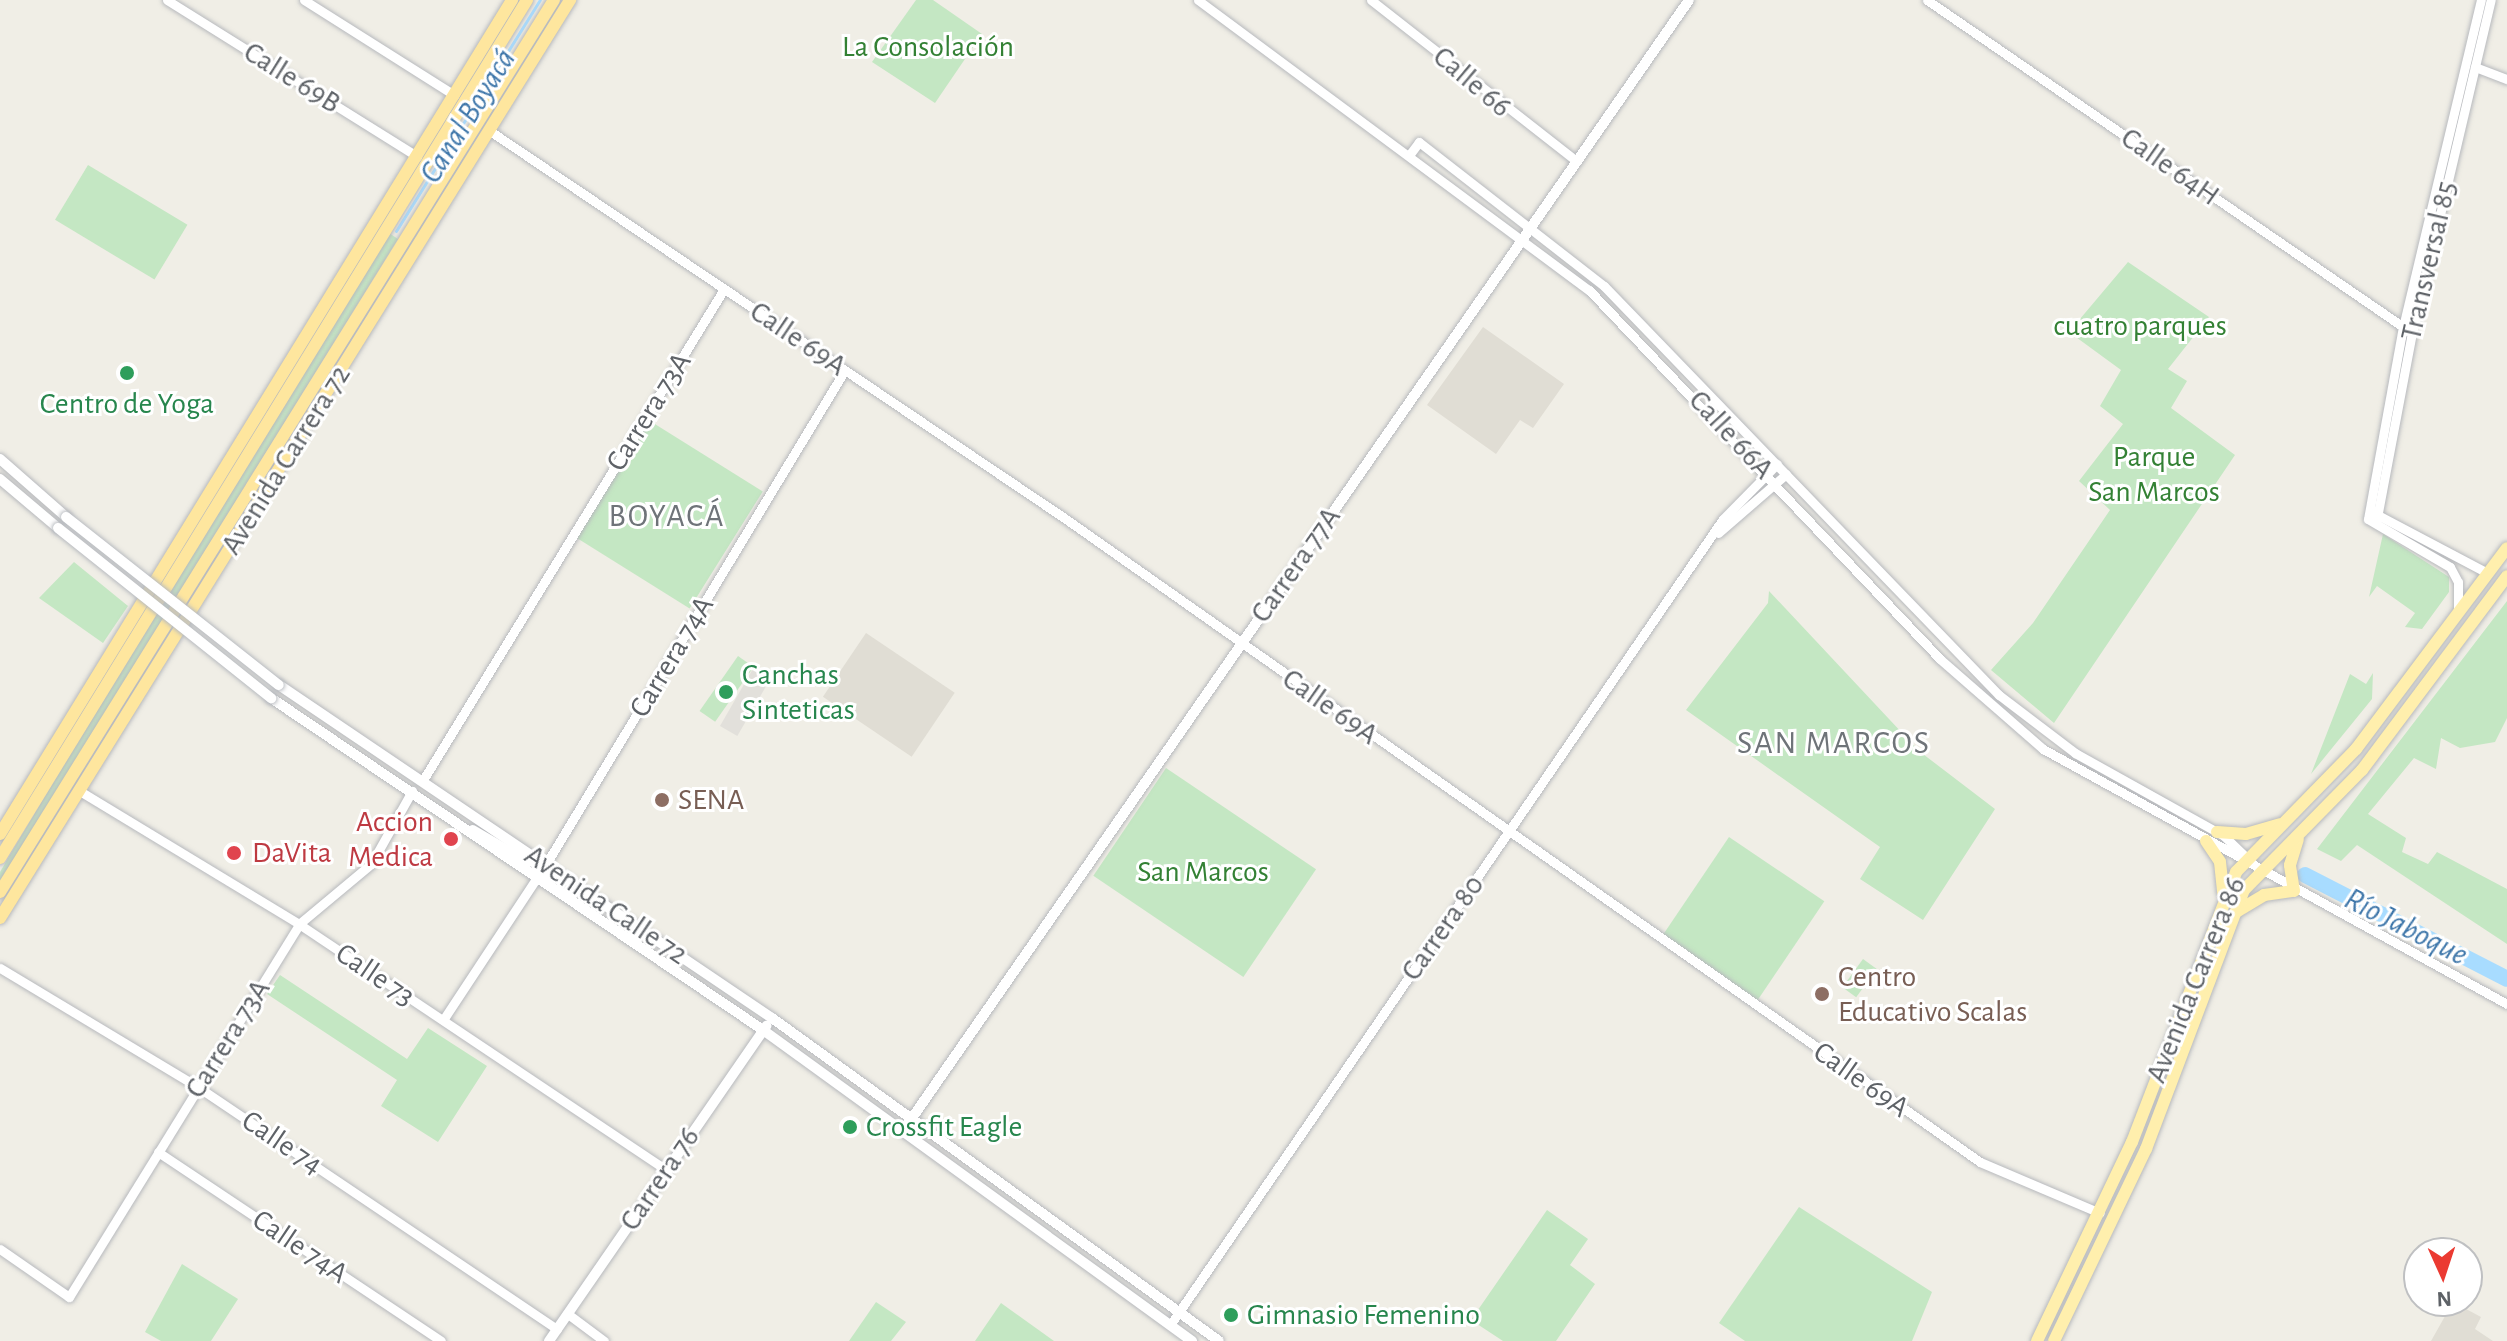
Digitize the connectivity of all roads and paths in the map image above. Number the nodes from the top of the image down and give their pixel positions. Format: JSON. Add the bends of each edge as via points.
{"nodes":[{"id":1,"x":167,"y":0,"type":"edge"},
{"id":2,"x":304,"y":0,"type":"edge"},
{"id":3,"x":512,"y":0,"type":"edge"},
{"id":4,"x":527,"y":0,"type":"edge"},
{"id":5,"x":554,"y":0,"type":"edge"},
{"id":6,"x":570,"y":0,"type":"edge"},
{"id":7,"x":1198,"y":0,"type":"edge"},
{"id":8,"x":1371,"y":0,"type":"edge"},
{"id":9,"x":1689,"y":0,"type":"edge"},
{"id":10,"x":1927,"y":0,"type":"edge"},
{"id":11,"x":2481,"y":0,"type":"edge"},
{"id":12,"x":2491,"y":0,"type":"edge"},
{"id":13,"x":2479,"y":11,"type":"junction"},
{"id":14,"x":2475,"y":67,"type":"junction"},
{"id":15,"x":2507,"y":79,"type":"edge"},
{"id":16,"x":454,"y":95,"type":"junction"},
{"id":17,"x":490,"y":131,"type":"junction"},
{"id":18,"x":1410,"y":154,"type":"junction"},
{"id":19,"x":417,"y":156,"type":"junction"},
{"id":20,"x":1576,"y":161,"type":"junction"},
{"id":21,"x":452,"y":166,"type":"junction"},
{"id":22,"x":414,"y":183,"type":"junction"},
{"id":23,"x":446,"y":202,"type":"junction"},
{"id":24,"x":1530,"y":226,"type":"junction"},
{"id":25,"x":1522,"y":237,"type":"junction"},
{"id":26,"x":724,"y":289,"type":"junction"},
{"id":27,"x":2408,"y":330,"type":"junction"},
{"id":28,"x":308,"y":355,"type":"junction"},
{"id":29,"x":845,"y":370,"type":"junction"},
{"id":30,"x":277,"y":381,"type":"junction"},
{"id":31,"x":310,"y":399,"type":"junction"},
{"id":32,"x":305,"y":431,"type":"junction"},
{"id":33,"x":290,"y":455,"type":"junction"},
{"id":34,"x":0,"y":459,"type":"edge"},
{"id":35,"x":1777,"y":464,"type":"junction"},
{"id":36,"x":267,"y":468,"type":"junction"},
{"id":37,"x":1766,"y":474,"type":"junction"},
{"id":38,"x":1786,"y":474,"type":"junction"},
{"id":39,"x":218,"y":477,"type":"junction"},
{"id":40,"x":0,"y":479,"type":"edge"},
{"id":41,"x":1776,"y":484,"type":"junction"},
{"id":42,"x":212,"y":512,"type":"junction"},
{"id":43,"x":2373,"y":517,"type":"junction"},
{"id":44,"x":1718,"y":533,"type":"junction"},
{"id":45,"x":2507,"y":548,"type":"edge"},
{"id":46,"x":2486,"y":572,"type":"junction"},
{"id":47,"x":2507,"y":576,"type":"edge"},
{"id":48,"x":2458,"y":609,"type":"junction"},
{"id":49,"x":1241,"y":644,"type":"junction"},
{"id":50,"x":79,"y":729,"type":"junction"},
{"id":51,"x":52,"y":749,"type":"junction"},
{"id":52,"x":423,"y":780,"type":"junction"},
{"id":53,"x":78,"y":790,"type":"junction"},
{"id":54,"x":411,"y":797,"type":"junction"},
{"id":55,"x":2291,"y":819,"type":"junction"},
{"id":56,"x":464,"y":826,"type":"junction"},
{"id":57,"x":2217,"y":832,"type":"junction"},
{"id":58,"x":0,"y":834,"type":"edge"},
{"id":59,"x":1509,"y":835,"type":"junction"},
{"id":60,"x":2300,"y":836,"type":"junction"},
{"id":61,"x":2206,"y":841,"type":"junction"},
{"id":62,"x":0,"y":858,"type":"edge"},
{"id":63,"x":2245,"y":860,"type":"junction"},
{"id":64,"x":546,"y":864,"type":"junction"},
{"id":65,"x":2258,"y":873,"type":"junction"},
{"id":66,"x":538,"y":876,"type":"junction"},
{"id":67,"x":2294,"y":891,"type":"junction"},
{"id":68,"x":7,"y":894,"type":"edge"},
{"id":69,"x":2223,"y":896,"type":"junction"},
{"id":70,"x":0,"y":907,"type":"edge"},
{"id":71,"x":614,"y":911,"type":"junction"},
{"id":72,"x":2233,"y":914,"type":"junction"},
{"id":73,"x":0,"y":918,"type":"edge"},
{"id":74,"x":299,"y":924,"type":"junction"},
{"id":75,"x":0,"y":968,"type":"edge"},
{"id":76,"x":2507,"y":1004,"type":"edge"},
{"id":77,"x":772,"y":1018,"type":"junction"},
{"id":78,"x":443,"y":1020,"type":"junction"},
{"id":79,"x":763,"y":1030,"type":"junction"},
{"id":80,"x":198,"y":1087,"type":"junction"},
{"id":81,"x":912,"y":1119,"type":"junction"},
{"id":82,"x":903,"y":1131,"type":"junction"},
{"id":83,"x":158,"y":1152,"type":"junction"},
{"id":84,"x":667,"y":1170,"type":"junction"},
{"id":85,"x":2100,"y":1213,"type":"junction"},
{"id":86,"x":0,"y":1249,"type":"edge"},
{"id":87,"x":1179,"y":1312,"type":"junction"},
{"id":88,"x":568,"y":1314,"type":"junction"},
{"id":89,"x":1170,"y":1325,"type":"junction"},
{"id":90,"x":557,"y":1329,"type":"junction"},
{"id":91,"x":441,"y":1341,"type":"edge"},
{"id":92,"x":549,"y":1341,"type":"edge"},
{"id":93,"x":604,"y":1341,"type":"edge"},
{"id":94,"x":1192,"y":1341,"type":"edge"},
{"id":95,"x":1219,"y":1341,"type":"edge"},
{"id":96,"x":2037,"y":1341,"type":"edge"},
{"id":97,"x":2054,"y":1341,"type":"edge"}],
"edges":[{"from":1,"to":19,"type":"street","name":"Calle 69B"},
{"from":2,"to":16,"type":"street"},
{"from":3,"to":16,"type":"highway","name":"Avenida Carrera 72"},
{"from":4,"to":22,"type":"highway","name":"Avenida Carrera 72"},
{"from":5,"to":21,"type":"highway","name":"Avenida Carrera 72"},
{"from":6,"to":17,"type":"highway","name":"Avenida Carrera 72"},
{"from":7,"to":18,"type":"street","name":"Calle 66A","via":[[1368,130]]},
{"from":8,"to":20,"type":"street","name":"Calle 66"},
{"from":9,"to":20,"type":"main road","name":"Carrera 77A"},
{"from":10,"to":27,"type":"street","name":"Calle 64H"},
{"from":11,"to":13,"type":"street","name":"Transversal 85"},
{"from":12,"to":14,"type":"street","name":"Transversal 85"},
{"from":13,"to":14,"type":"street","via":[[2470,58]]},
{"from":13,"to":27,"type":"street","name":"Transversal 85"},
{"from":14,"to":15,"type":"street"},
{"from":14,"to":27,"type":"street","name":"Transversal 85"},
{"from":16,"to":19,"type":"highway","name":"Avenida Carrera 72"},
{"from":17,"to":23,"type":"highway","name":"Avenida Carrera 72"},
{"from":17,"to":26,"type":"street","name":"Calle 69A"},
{"from":18,"to":24,"type":"street","name":"Calle 66A","via":[[1419,142]]},
{"from":18,"to":25,"type":"street","name":"Calle 66A"},
{"from":19,"to":22,"type":"highway"},
{"from":19,"to":30,"type":"highway","name":"Avenida Carrera 72"},
{"from":20,"to":24,"type":"main road","name":"Carrera 77A"},
{"from":21,"to":23,"type":"highway"},
{"from":21,"to":31,"type":"highway","name":"Avenida Carrera 72"},
{"from":22,"to":28,"type":"highway","name":"Avenida Carrera 72"},
{"from":23,"to":32,"type":"highway","name":"Avenida Carrera 72"},
{"from":24,"to":25,"type":"main road","name":"Carrera 77A"},
{"from":24,"to":35,"type":"street","name":"Calle 66A","via":[[1640,320]]},
{"from":25,"to":37,"type":"street","name":"Calle 66A","via":[[1622,321]]},
{"from":25,"to":49,"type":"main road","name":"Carrera 77A"},
{"from":26,"to":29,"type":"street","name":"Calle 69A"},
{"from":26,"to":52,"type":"street","name":"Carrera 73A"},
{"from":27,"to":43,"type":"street","name":"Transversal 85"},
{"from":28,"to":30,"type":"highway"},
{"from":28,"to":42,"type":"highway","name":"Avenida Carrera 72"},
{"from":29,"to":49,"type":"street","name":"Calle 69A"},
{"from":29,"to":64,"type":"street","name":"Carrera 74A"},
{"from":30,"to":39,"type":"highway","name":"Avenida Carrera 72"},
{"from":31,"to":32,"type":"highway"},
{"from":31,"to":36,"type":"highway","name":"Avenida Carrera 72"},
{"from":32,"to":33,"type":"highway","name":"Avenida Carrera 72"},
{"from":33,"to":36,"type":"highway"},
{"from":33,"to":53,"type":"highway","name":"Avenida Carrera 72"},
{"from":34,"to":52,"type":"main road","name":"Avenida Calle 72","bridge":true,"via":[[279,685]]},
{"from":35,"to":37,"type":"street","name":"Carrera 80"},
{"from":35,"to":38,"type":"street","name":"Calle 66A"},
{"from":36,"to":68,"type":"highway","name":"Avenida Carrera 72"},
{"from":37,"to":41,"type":"street","name":"Calle 66A"},
{"from":37,"to":44,"type":"street","name":"Carrera 80","via":[[1723,519]]},
{"from":38,"to":41,"type":"street","name":"Carrera 80"},
{"from":38,"to":57,"type":"street","name":"Calle 66A","via":[[1999,695],[2075,753]]},
{"from":39,"to":42,"type":"highway"},
{"from":39,"to":51,"type":"highway","name":"Avenida Carrera 72"},
{"from":40,"to":54,"type":"main road","name":"Avenida Calle 72","bridge":true,"via":[[271,698]]},
{"from":41,"to":44,"type":"street","name":"Carrera 80"},
{"from":41,"to":61,"type":"street","name":"Calle 66A","via":[[1940,659],[2013,725],[2086,775]]},
{"from":42,"to":50,"type":"highway","name":"Avenida Carrera 72"},
{"from":43,"to":46,"type":"street"},
{"from":43,"to":48,"type":"street","via":[[2450,567],[2458,582]]},
{"from":44,"to":59,"type":"street","name":"Carrera 80"},
{"from":45,"to":46,"type":"main road","name":"Avenida Carrera 86"},
{"from":46,"to":48,"type":"main road","name":"Avenida Carrera 86"},
{"from":47,"to":60,"type":"main road","name":"Avenida Carrera 86","via":[[2362,770]]},
{"from":48,"to":55,"type":"main road","name":"Avenida Carrera 86","via":[[2384,715]]},
{"from":49,"to":59,"type":"street","name":"Calle 69A"},
{"from":49,"to":81,"type":"main road","name":"Carrera 77A"},
{"from":50,"to":51,"type":"highway"},
{"from":50,"to":62,"type":"highway","name":"Avenida Carrera 72"},
{"from":51,"to":58,"type":"highway","name":"Avenida Carrera 72"},
{"from":52,"to":64,"type":"main road","name":"Avenida Calle 72"},
{"from":53,"to":68,"type":"highway","name":"Avenida Carrera 72"},
{"from":53,"to":74,"type":"street","name":"Calle 73"},
{"from":54,"to":56,"type":"main road","name":"Avenida Calle 72","via":[[426,800]]},
{"from":54,"to":74,"type":"street","name":"Carrera 73A","via":[[371,864]]},
{"from":55,"to":57,"type":"main road","via":[[2250,833]]},
{"from":55,"to":63,"type":"main road","name":"Avenida Carrera 86"},
{"from":56,"to":64,"type":"street","via":[[527,861]]},
{"from":56,"to":66,"type":"main road","name":"Avenida Calle 72"},
{"from":57,"to":63,"type":"street","name":"Calle 66A"},
{"from":59,"to":85,"type":"street","name":"Calle 69A","via":[[1980,1162]]},
{"from":59,"to":87,"type":"street","name":"Carrera 80"},
{"from":60,"to":65,"type":"main road","name":"Avenida Carrera 86"},
{"from":60,"to":67,"type":"main road","via":[[2290,865]]},
{"from":61,"to":63,"type":"street","name":"Calle 66A"},
{"from":61,"to":69,"type":"main road","via":[[2220,862]]},
{"from":63,"to":65,"type":"street","name":"Calle 66A"},
{"from":63,"to":69,"type":"main road","name":"Avenida Carrera 86"},
{"from":64,"to":71,"type":"main road","name":"Avenida Calle 72"},
{"from":65,"to":67,"type":"street","name":"Calle 66A"},
{"from":65,"to":72,"type":"main road","name":"Avenida Carrera 86"},
{"from":66,"to":71,"type":"street","via":[[559,878]]},
{"from":66,"to":78,"type":"street"},
{"from":66,"to":79,"type":"main road","name":"Avenida Calle 72"},
{"from":67,"to":72,"type":"main road","via":[[2264,895]]},
{"from":67,"to":76,"type":"street","name":"Calle 66A"},
{"from":68,"to":70,"type":"highway"},
{"from":68,"to":73,"type":"highway","name":"Avenida Carrera 72"},
{"from":69,"to":85,"type":"main road","name":"Avenida Carrera 86"},
{"from":71,"to":77,"type":"main road","name":"Avenida Calle 72"},
{"from":72,"to":97,"type":"main road","name":"Avenida Carrera 86","via":[[2146,1149]]},
{"from":74,"to":78,"type":"street","name":"Calle 73"},
{"from":74,"to":80,"type":"street","name":"Carrera 73A"},
{"from":75,"to":80,"type":"street","name":"Calle 74"},
{"from":77,"to":79,"type":"main road","name":"Carrera 76"},
{"from":77,"to":81,"type":"main road","name":"Avenida Calle 72"},
{"from":78,"to":84,"type":"street","name":"Calle 73"},
{"from":79,"to":82,"type":"main road","name":"Avenida Calle 72"},
{"from":79,"to":84,"type":"main road","name":"Carrera 76"},
{"from":80,"to":83,"type":"street","name":"Carrera 73A"},
{"from":80,"to":90,"type":"street","name":"Calle 74"},
{"from":81,"to":82,"type":"main road","name":"Carrera 77A"},
{"from":81,"to":87,"type":"main road","name":"Avenida Calle 72"},
{"from":82,"to":89,"type":"main road","name":"Avenida Calle 72"},
{"from":83,"to":86,"type":"street","name":"Carrera 73A","via":[[69,1297]]},
{"from":83,"to":91,"type":"street","name":"Calle 74A"},
{"from":84,"to":88,"type":"main road","name":"Carrera 76"},
{"from":85,"to":96,"type":"main road","name":"Avenida Carrera 86"},
{"from":87,"to":89,"type":"street","name":"Carrera 80"},
{"from":87,"to":95,"type":"main road","name":"Avenida Calle 72"},
{"from":88,"to":90,"type":"main road","name":"Carrera 76"},
{"from":88,"to":93,"type":"street"},
{"from":89,"to":94,"type":"main road","name":"Avenida Calle 72"},
{"from":90,"to":92,"type":"main road","name":"Carrera 76"}]}
